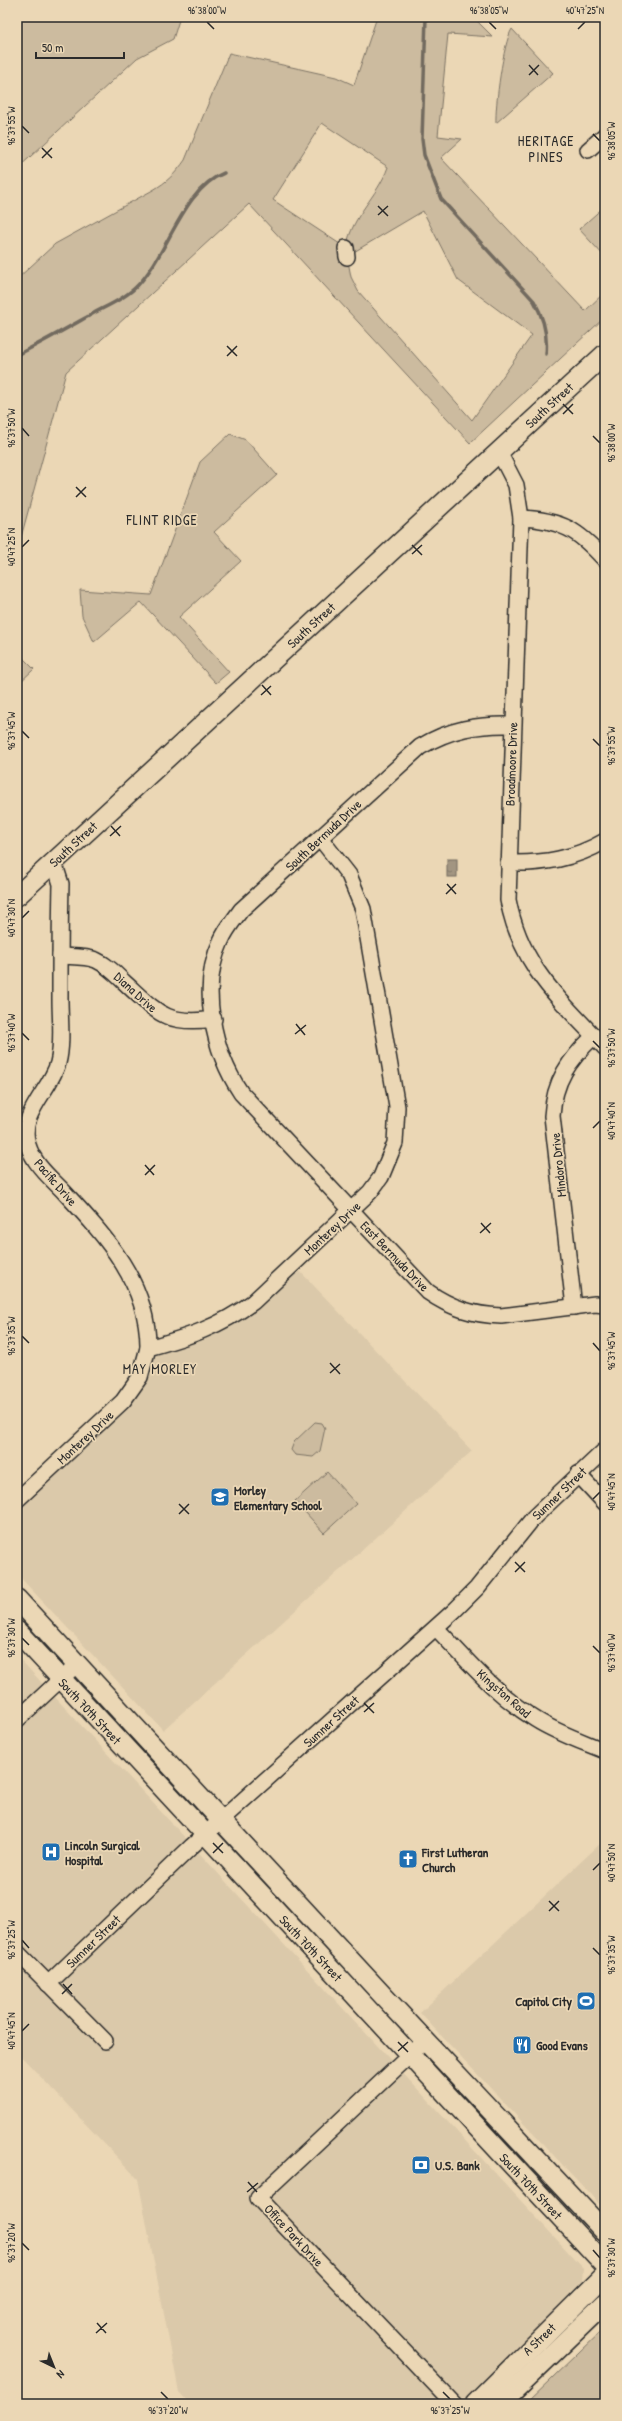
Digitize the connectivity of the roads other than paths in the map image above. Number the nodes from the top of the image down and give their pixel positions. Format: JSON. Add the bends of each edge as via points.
{"nodes":[{"id":1,"x":605,"y":135,"type":"edge"},
{"id":2,"x":588,"y":150,"type":"dead end"},
{"id":3,"x":605,"y":354,"type":"edge"},
{"id":4,"x":499,"y":452,"type":"junction"},
{"id":5,"x":521,"y":518,"type":"junction"},
{"id":6,"x":605,"y":560,"type":"edge"},
{"id":7,"x":513,"y":725,"type":"junction"},
{"id":8,"x":320,"y":838,"type":"junction"},
{"id":9,"x":605,"y":841,"type":"edge"},
{"id":10,"x":54,"y":862,"type":"junction"},
{"id":11,"x":508,"y":862,"type":"junction"},
{"id":12,"x":17,"y":896,"type":"edge"},
{"id":13,"x":60,"y":956,"type":"junction"},
{"id":14,"x":214,"y":1019,"type":"junction"},
{"id":15,"x":594,"y":1036,"type":"junction"},
{"id":16,"x":605,"y":1048,"type":"edge"},
{"id":17,"x":21,"y":1133,"type":"edge"},
{"id":18,"x":351,"y":1211,"type":"junction"},
{"id":19,"x":605,"y":1305,"type":"edge"},
{"id":20,"x":574,"y":1307,"type":"junction"},
{"id":21,"x":148,"y":1348,"type":"junction"},
{"id":22,"x":605,"y":1450,"type":"edge"},
{"id":23,"x":578,"y":1474,"type":"junction"},
{"id":24,"x":17,"y":1500,"type":"edge"},
{"id":25,"x":605,"y":1503,"type":"edge"},
{"id":26,"x":17,"y":1599,"type":"edge"},
{"id":27,"x":436,"y":1628,"type":"junction"},
{"id":28,"x":17,"y":1631,"type":"edge"},
{"id":29,"x":77,"y":1664,"type":"junction"},
{"id":30,"x":61,"y":1679,"type":"junction"},
{"id":31,"x":17,"y":1720,"type":"edge"},
{"id":32,"x":605,"y":1750,"type":"edge"},
{"id":33,"x":220,"y":1820,"type":"junction"},
{"id":34,"x":205,"y":1834,"type":"junction"},
{"id":35,"x":17,"y":1952,"type":"edge"},
{"id":36,"x":48,"y":1984,"type":"junction"},
{"id":37,"x":104,"y":2041,"type":"dead end"},
{"id":38,"x":425,"y":2041,"type":"junction"},
{"id":39,"x":410,"y":2055,"type":"junction"},
{"id":40,"x":605,"y":2232,"type":"edge"},
{"id":41,"x":605,"y":2265,"type":"edge"},
{"id":42,"x":605,"y":2275,"type":"edge"},
{"id":43,"x":605,"y":2302,"type":"edge"},
{"id":44,"x":454,"y":2404,"type":"edge"},
{"id":45,"x":475,"y":2404,"type":"edge"},
{"id":46,"x":500,"y":2404,"type":"edge"}],
"edges":[{"from":1,"to":2,"type":"street"},
{"from":3,"to":4,"type":"main road","name":"South Street"},
{"from":4,"to":5,"type":"street","name":"Broadmoore Drive","via":[[516,485]]},
{"from":4,"to":10,"type":"main road","name":"South Street"},
{"from":5,"to":6,"type":"street","via":[[551,521],[565,526],[587,540]]},
{"from":5,"to":7,"type":"street","name":"Broadmoore Drive"},
{"from":7,"to":8,"type":"street","name":"South Bermuda Drive","via":[[469,726],[432,740],[408,756]]},
{"from":7,"to":11,"type":"street","name":"Broadmoore Drive"},
{"from":8,"to":14,"type":"street","name":"South Bermuda Drive","via":[[241,910],[228,928],[214,958],[211,976]]},
{"from":8,"to":18,"type":"street","name":"Monterey Drive","via":[[350,876],[363,909],[397,1107],[395,1143],[389,1161],[370,1192]]},
{"from":9,"to":11,"type":"street","via":[[569,858],[548,862]]},
{"from":10,"to":12,"type":"main road","name":"South Street"},
{"from":10,"to":13,"type":"street","name":"Pacific Drive","via":[[61,884]]},
{"from":11,"to":15,"type":"street","name":"Broadmoore Drive","via":[[508,900],[519,943],[538,974]]},
{"from":13,"to":14,"type":"street","name":"Diana Drive","via":[[83,957],[108,967],[164,1016],[177,1021],[191,1022]]},
{"from":13,"to":17,"type":"street","name":"Pacific Drive","via":[[58,1062],[47,1088]]},
{"from":14,"to":18,"type":"street","name":"East Bermuda Drive","via":[[223,1062],[241,1093]]},
{"from":15,"to":16,"type":"street","name":"Broadmoore Drive"},
{"from":15,"to":20,"type":"street","name":"Mindoro Drive","via":[[567,1065],[553,1102],[552,1116]]},
{"from":17,"to":21,"type":"street","name":"Pacific Drive","via":[[39,1167],[95,1225],[127,1268],[146,1319]]},
{"from":18,"to":20,"type":"street","name":"East Bermuda Drive","via":[[424,1288],[453,1307],[480,1315],[501,1316]]},
{"from":18,"to":21,"type":"street","name":"Monterey Drive","via":[[253,1302],[232,1317],[190,1336]]},
{"from":19,"to":20,"type":"street","name":"East Bermuda Drive"},
{"from":21,"to":24,"type":"street","name":"Monterey Drive","via":[[140,1377],[123,1401]]},
{"from":22,"to":23,"type":"street","name":"Sumner Street"},
{"from":23,"to":25,"type":"street"},
{"from":23,"to":27,"type":"street","name":"Sumner Street","via":[[530,1521],[477,1588]]},
{"from":26,"to":29,"type":"main road","name":"South 70th Street"},
{"from":27,"to":32,"type":"street","name":"Kingston Road","via":[[515,1706],[558,1731]]},
{"from":27,"to":33,"type":"street","name":"Sumner Street"},
{"from":28,"to":30,"type":"main road","name":"South 70th Street"},
{"from":29,"to":30,"type":"street"},
{"from":29,"to":33,"type":"main road","name":"South 70th Street"},
{"from":30,"to":31,"type":"street"},
{"from":30,"to":34,"type":"main road","name":"South 70th Street"},
{"from":33,"to":34,"type":"street","name":"Sumner Street"},
{"from":33,"to":38,"type":"main road","name":"South 70th Street"},
{"from":34,"to":36,"type":"street","name":"Sumner Street"},
{"from":34,"to":39,"type":"main road","name":"South 70th Street"},
{"from":35,"to":36,"type":"street"},
{"from":36,"to":37,"type":"street"},
{"from":38,"to":39,"type":"street","name":"Office Park Drive"},
{"from":38,"to":40,"type":"main road","name":"South 70th Street"},
{"from":39,"to":41,"type":"main road","name":"South 70th Street"},
{"from":39,"to":44,"type":"street","name":"Office Park Drive","via":[[258,2198]]},
{"from":42,"to":45,"type":"main road","name":"A Street"},
{"from":43,"to":46,"type":"main road","name":"A Street"}]}
